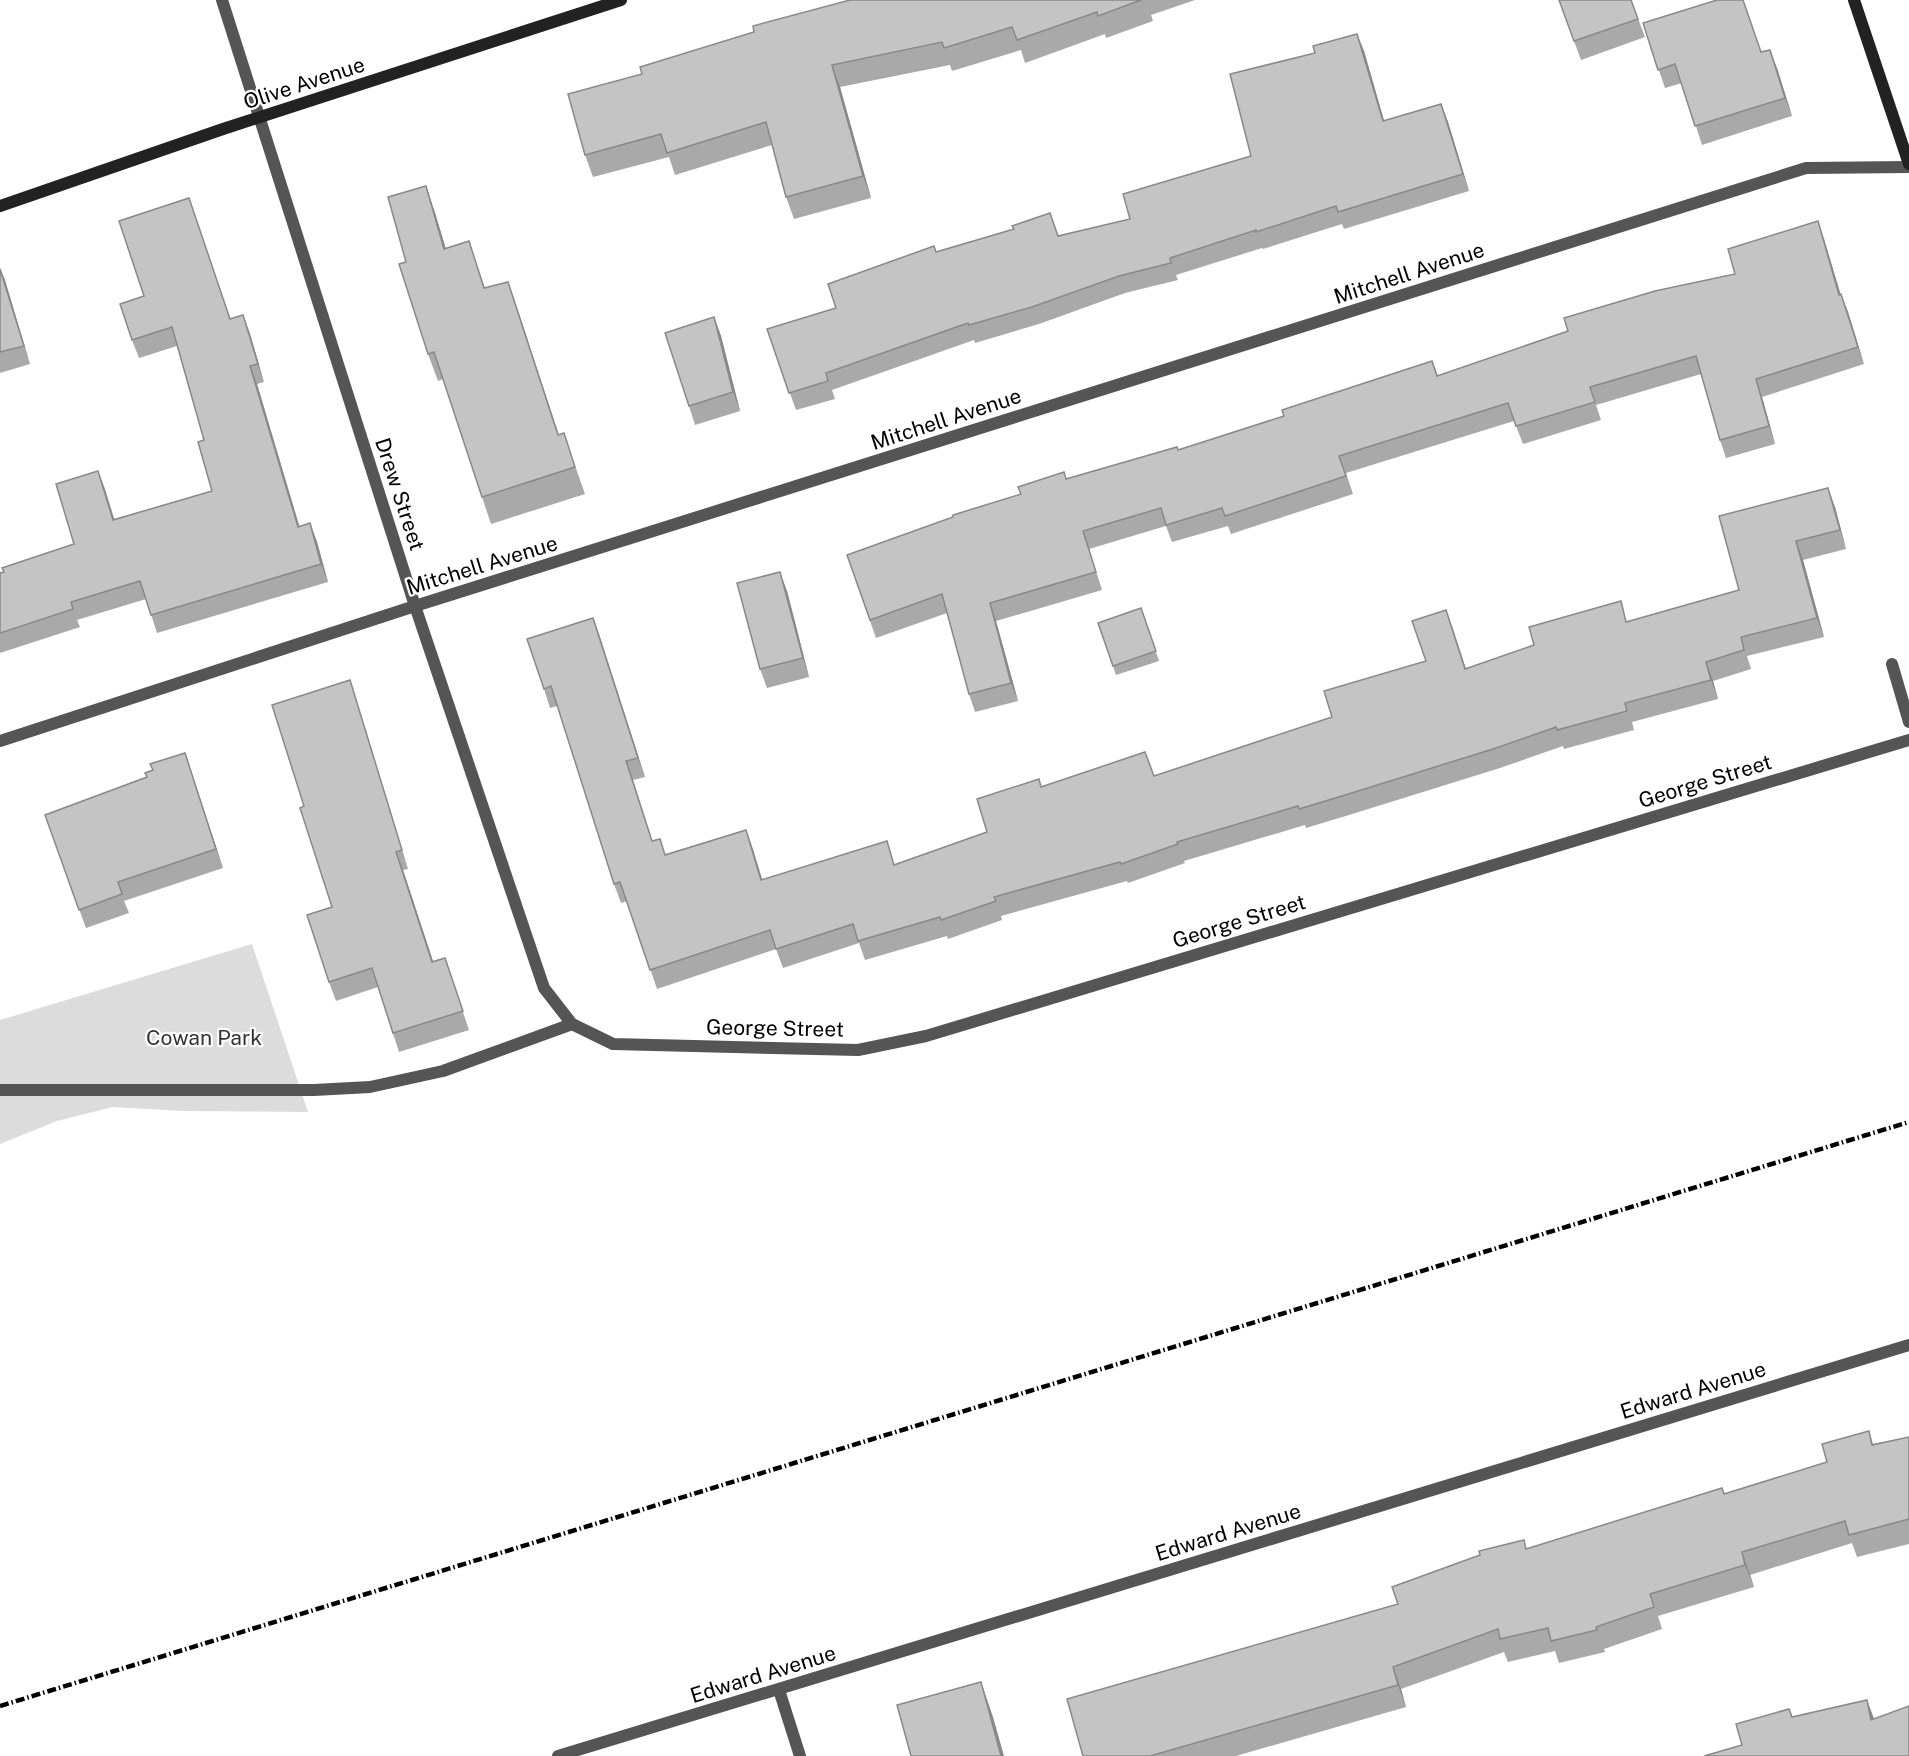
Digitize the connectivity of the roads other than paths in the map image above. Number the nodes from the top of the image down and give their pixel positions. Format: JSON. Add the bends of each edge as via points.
{"nodes":[{"id":1,"x":222,"y":0,"type":"edge"},
{"id":2,"x":621,"y":0,"type":"edge"},
{"id":3,"x":1854,"y":0,"type":"edge"},
{"id":4,"x":261,"y":117,"type":"junction"},
{"id":5,"x":1909,"y":165,"type":"edge"},
{"id":6,"x":0,"y":206,"type":"edge"},
{"id":7,"x":415,"y":606,"type":"junction"},
{"id":8,"x":1892,"y":664,"type":"dead end"},
{"id":9,"x":1909,"y":722,"type":"edge"},
{"id":10,"x":1909,"y":740,"type":"edge"},
{"id":11,"x":0,"y":741,"type":"edge"},
{"id":12,"x":572,"y":1024,"type":"junction"},
{"id":13,"x":0,"y":1090,"type":"edge"},
{"id":14,"x":1909,"y":1345,"type":"edge"},
{"id":15,"x":779,"y":1690,"type":"junction"},
{"id":16,"x":558,"y":1756,"type":"edge"},
{"id":17,"x":800,"y":1756,"type":"edge"}],
"edges":[{"from":1,"to":4,"type":"street","name":"Drew Street"},
{"from":2,"to":4,"type":"main road","name":"Olive Avenue"},
{"from":3,"to":5,"type":"main road"},
{"from":4,"to":6,"type":"main road","name":"Olive Avenue"},
{"from":4,"to":7,"type":"street","name":"Drew Street"},
{"from":5,"to":7,"type":"street","name":"Mitchell Avenue","via":[[1806,168]]},
{"from":7,"to":11,"type":"street","name":"Mitchell Avenue"},
{"from":7,"to":12,"type":"street","name":"Drew Street","via":[[544,988]]},
{"from":8,"to":9,"type":"street"},
{"from":10,"to":12,"type":"street","name":"George Street","via":[[915,1038],[858,1050],[613,1044]]},
{"from":12,"to":13,"type":"street","via":[[443,1071],[370,1087]]},
{"from":14,"to":15,"type":"street","name":"Edward Avenue"},
{"from":15,"to":16,"type":"street","name":"Edward Avenue"},
{"from":15,"to":17,"type":"street"}]}
